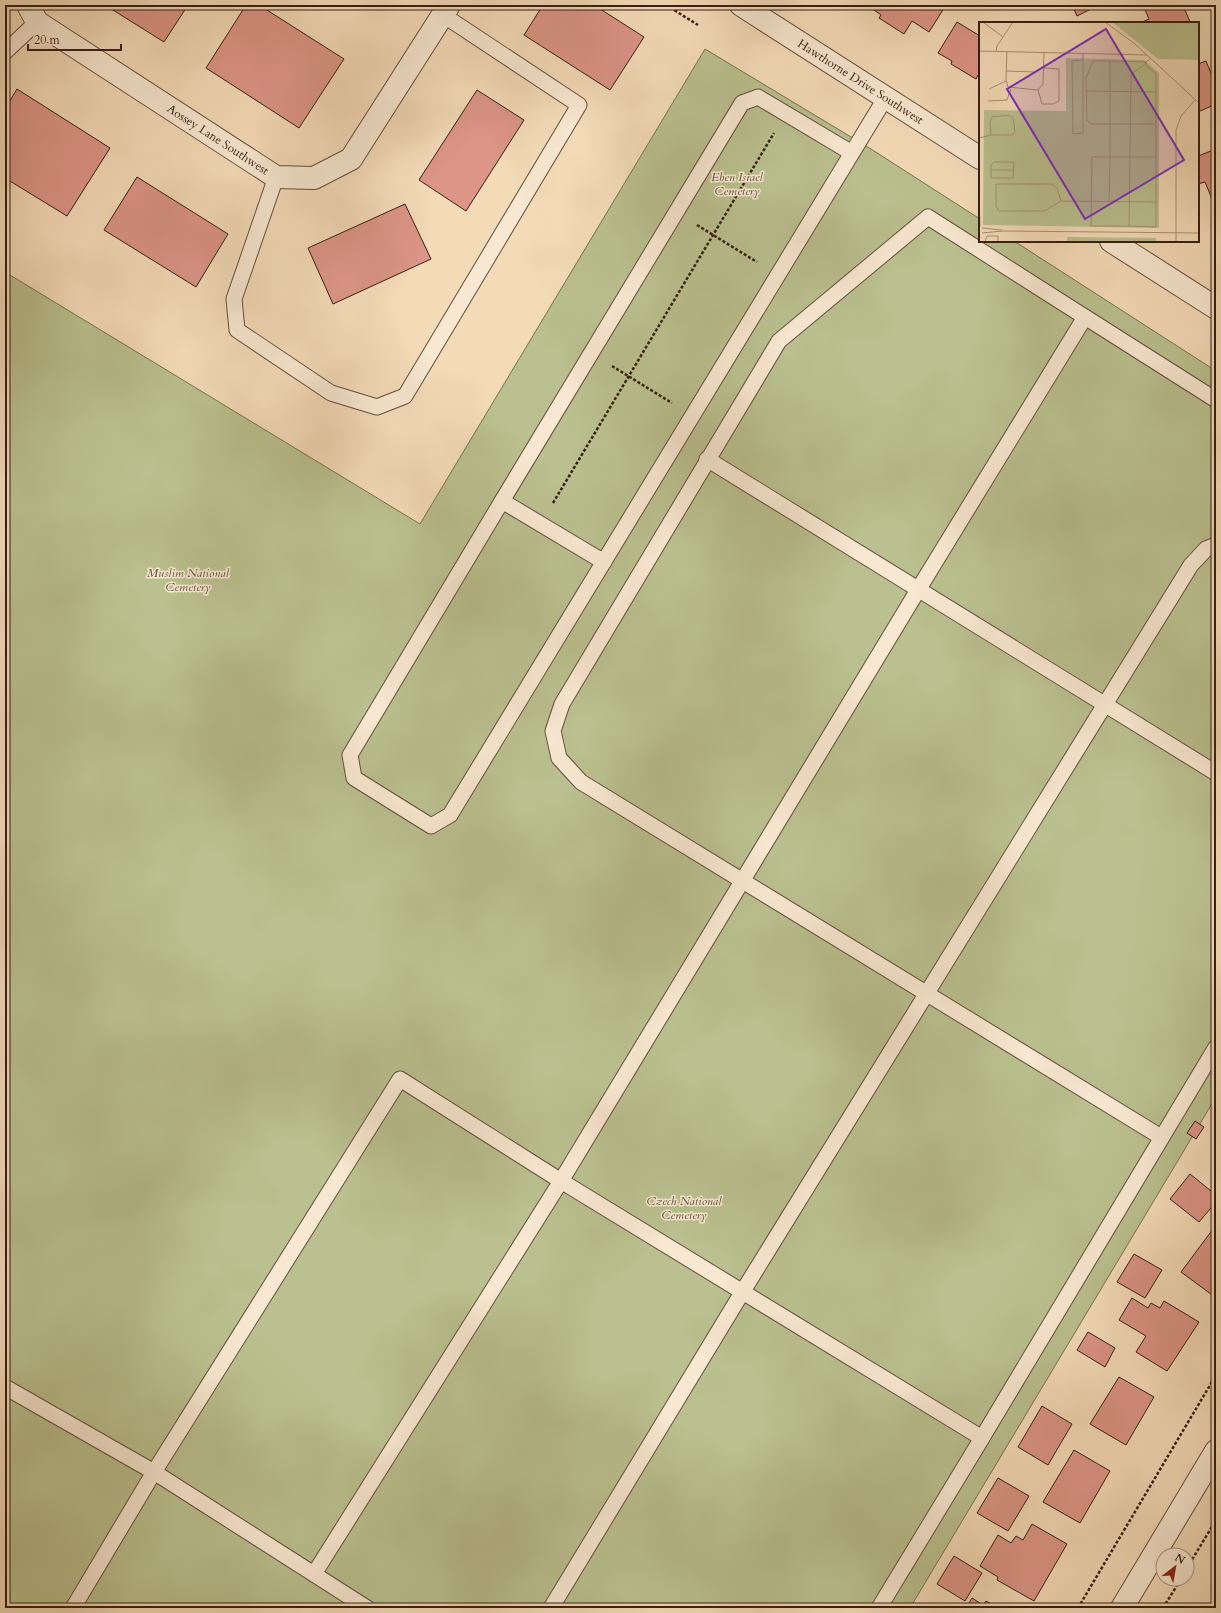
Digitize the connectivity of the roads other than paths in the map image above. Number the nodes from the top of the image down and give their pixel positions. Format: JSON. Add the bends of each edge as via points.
{"nodes":[{"id":1,"x":740,"y":5,"type":"edge"},
{"id":2,"x":446,"y":10,"type":"edge"},
{"id":3,"x":32,"y":13,"type":"edge"},
{"id":4,"x":5,"y":52,"type":"edge"},
{"id":5,"x":886,"y":97,"type":"junction"},
{"id":6,"x":852,"y":154,"type":"junction"},
{"id":7,"x":979,"y":157,"type":"edge"},
{"id":8,"x":276,"y":177,"type":"junction"},
{"id":9,"x":1113,"y":242,"type":"edge"},
{"id":10,"x":1216,"y":308,"type":"edge"},
{"id":11,"x":1085,"y":317,"type":"junction"},
{"id":12,"x":1216,"y":400,"type":"edge"},
{"id":13,"x":707,"y":459,"type":"junction"},
{"id":14,"x":502,"y":501,"type":"junction"},
{"id":15,"x":1216,"y":545,"type":"edge"},
{"id":16,"x":604,"y":562,"type":"junction"},
{"id":17,"x":918,"y":590,"type":"junction"},
{"id":18,"x":1105,"y":706,"type":"junction"},
{"id":19,"x":1216,"y":774,"type":"edge"},
{"id":20,"x":742,"y":881,"type":"junction"},
{"id":21,"x":927,"y":993,"type":"junction"},
{"id":22,"x":1216,"y":1047,"type":"edge"},
{"id":23,"x":1161,"y":1137,"type":"junction"},
{"id":24,"x":561,"y":1181,"type":"junction"},
{"id":25,"x":743,"y":1292,"type":"junction"},
{"id":26,"x":5,"y":1387,"type":"edge"},
{"id":27,"x":982,"y":1438,"type":"junction"},
{"id":28,"x":1216,"y":1451,"type":"edge"},
{"id":29,"x":154,"y":1472,"type":"junction"},
{"id":30,"x":314,"y":1574,"type":"junction"},
{"id":31,"x":73,"y":1608,"type":"edge"},
{"id":32,"x":368,"y":1608,"type":"edge"},
{"id":33,"x":551,"y":1608,"type":"edge"},
{"id":34,"x":879,"y":1608,"type":"edge"},
{"id":35,"x":1122,"y":1608,"type":"edge"}],
"edges":[{"from":1,"to":5,"type":"street","name":"Hawthorne Drive Southwest"},
{"from":2,"to":8,"type":"street","name":"Aossey Lane Southwest","via":[[351,159],[314,178]]},
{"from":2,"to":8,"type":"lane","via":[[579,105],[406,396],[377,407],[331,394],[237,330],[234,299]]},
{"from":3,"to":4,"type":"lane"},
{"from":3,"to":8,"type":"street","name":"Aossey Lane Southwest"},
{"from":5,"to":6,"type":"lane"},
{"from":5,"to":7,"type":"street","name":"Hawthorne Drive Southwest"},
{"from":6,"to":14,"type":"lane","via":[[758,97],[742,103]]},
{"from":6,"to":16,"type":"lane"},
{"from":9,"to":10,"type":"street"},
{"from":11,"to":12,"type":"lane"},
{"from":11,"to":13,"type":"lane","via":[[928,217],[779,341]]},
{"from":11,"to":17,"type":"lane"},
{"from":13,"to":17,"type":"lane"},
{"from":13,"to":20,"type":"lane","via":[[562,704],[553,731],[559,758],[581,782]]},
{"from":14,"to":16,"type":"lane"},
{"from":14,"to":16,"type":"lane","via":[[350,755],[354,778],[431,826],[450,815]]},
{"from":15,"to":18,"type":"lane","via":[[1206,549],[1191,565]]},
{"from":17,"to":18,"type":"lane"},
{"from":17,"to":20,"type":"lane"},
{"from":18,"to":19,"type":"lane"},
{"from":18,"to":21,"type":"lane"},
{"from":20,"to":21,"type":"lane"},
{"from":20,"to":24,"type":"lane"},
{"from":21,"to":23,"type":"lane"},
{"from":21,"to":25,"type":"lane"},
{"from":22,"to":23,"type":"lane"},
{"from":23,"to":27,"type":"lane"},
{"from":24,"to":25,"type":"lane"},
{"from":24,"to":29,"type":"lane","via":[[400,1079]]},
{"from":24,"to":30,"type":"lane"},
{"from":25,"to":27,"type":"lane"},
{"from":25,"to":33,"type":"lane"},
{"from":26,"to":29,"type":"lane"},
{"from":27,"to":34,"type":"lane"},
{"from":28,"to":35,"type":"street"},
{"from":29,"to":30,"type":"lane"},
{"from":29,"to":31,"type":"lane"},
{"from":30,"to":32,"type":"lane"}]}
